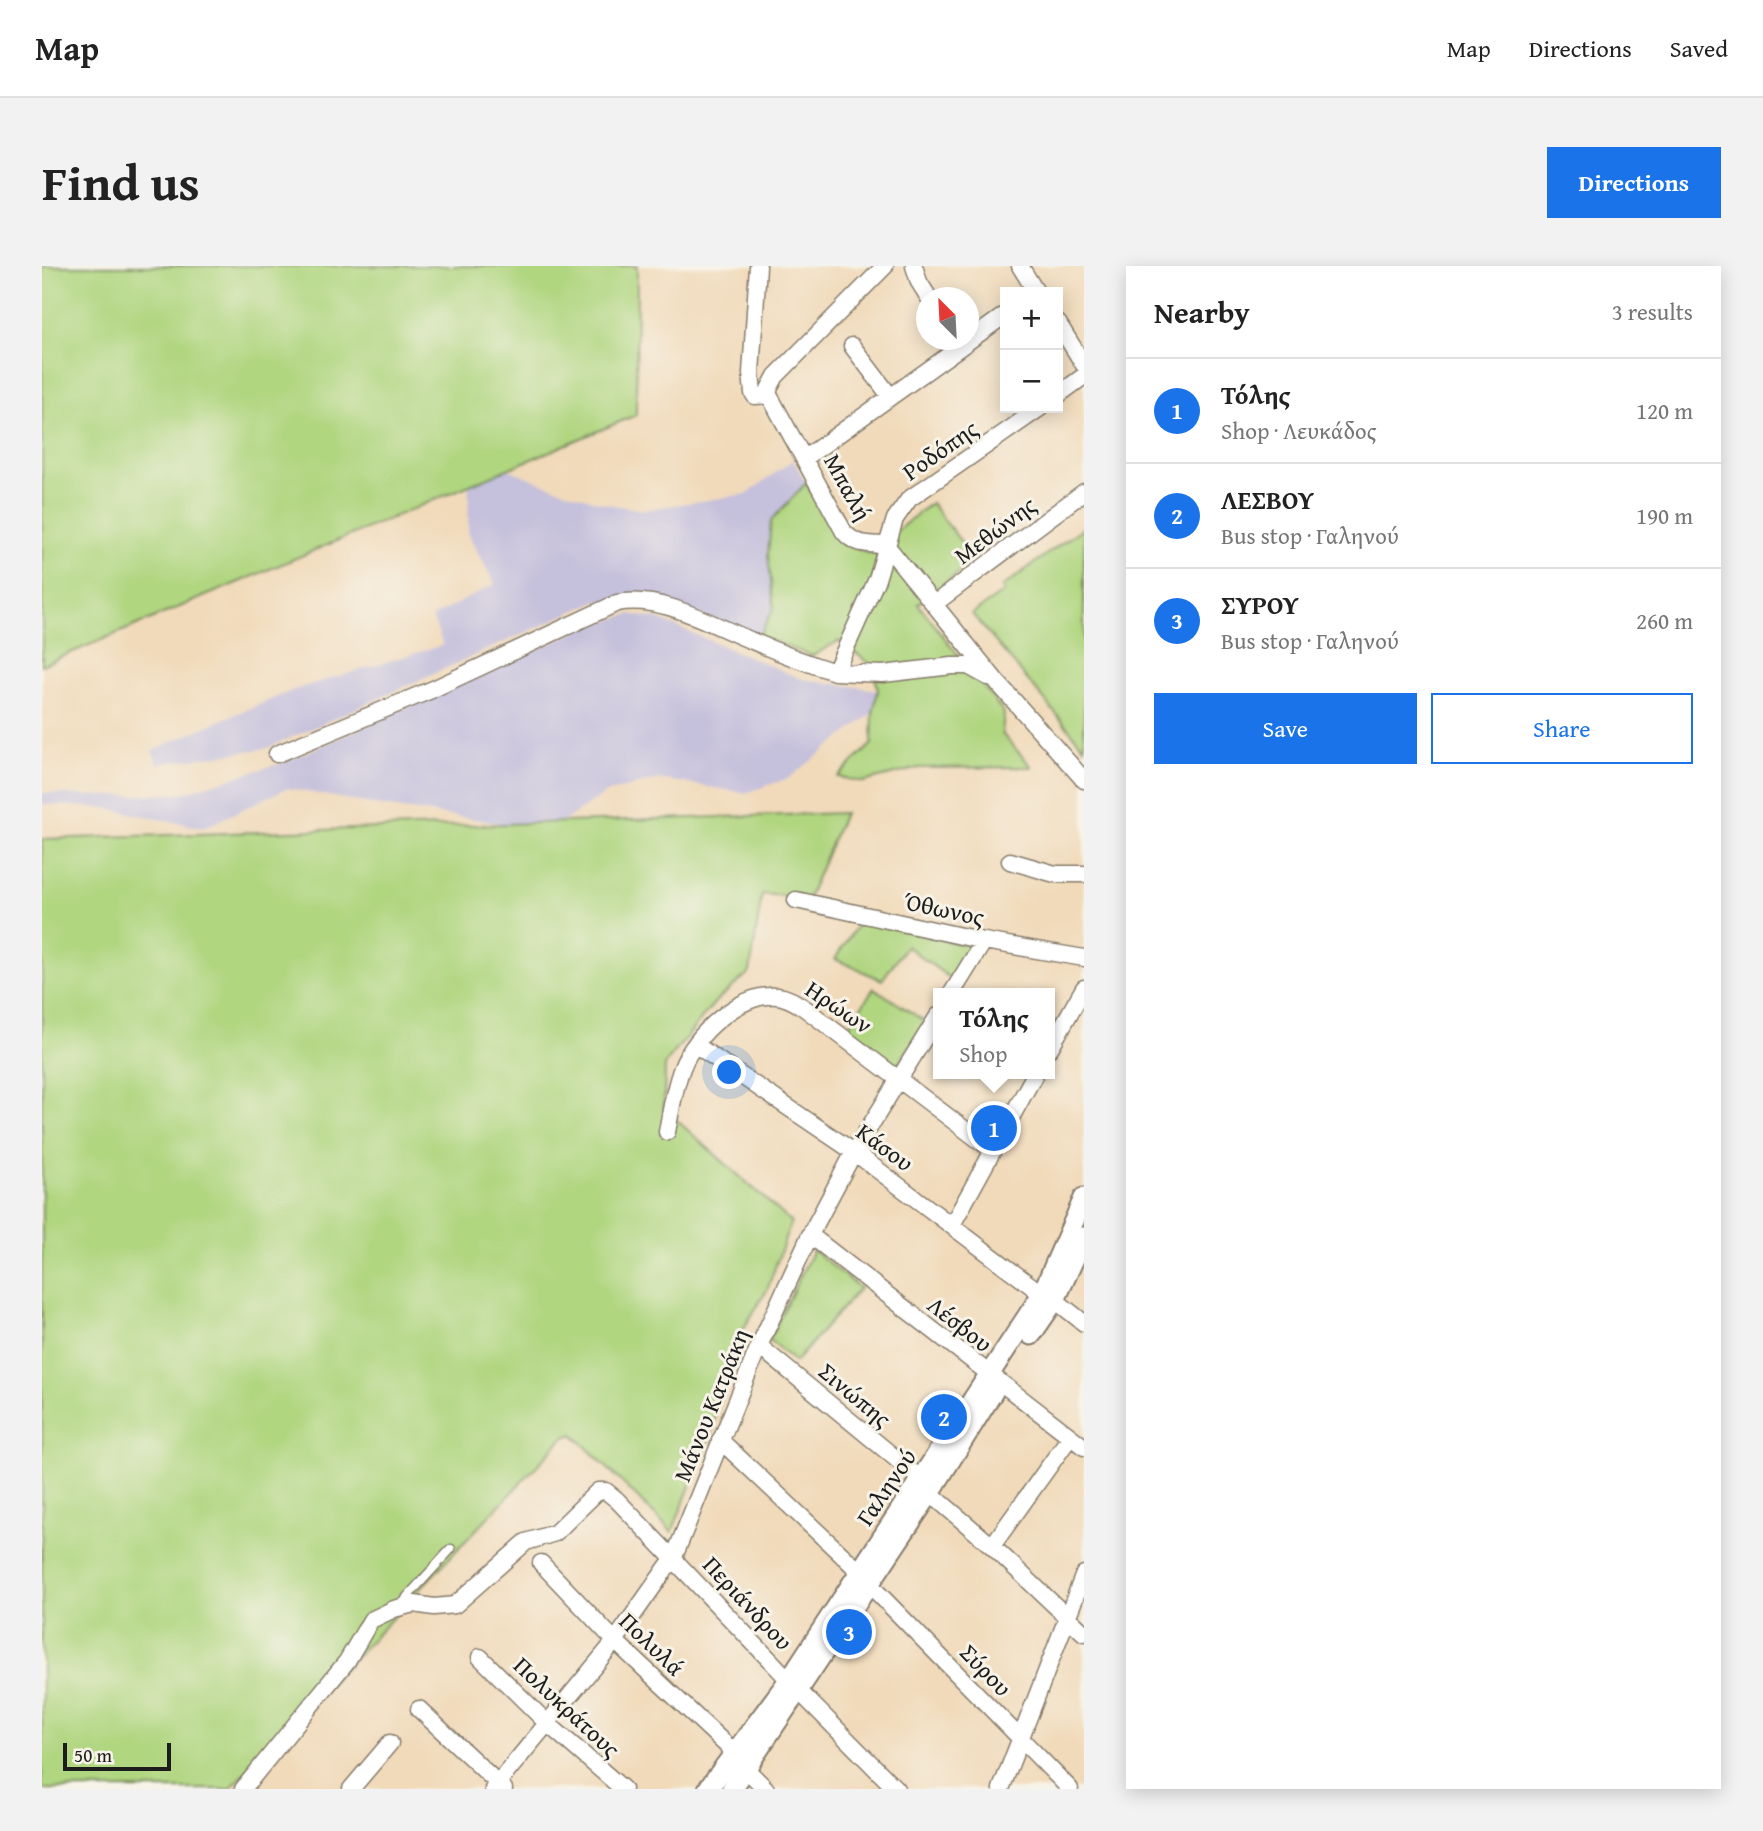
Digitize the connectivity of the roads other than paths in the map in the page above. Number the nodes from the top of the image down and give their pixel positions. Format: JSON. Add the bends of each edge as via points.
{"nodes":[{"id":1,"x":758,"y":266,"type":"edge"},
{"id":2,"x":885,"y":266,"type":"edge"},
{"id":3,"x":914,"y":266,"type":"edge"},
{"id":4,"x":1020,"y":266,"type":"edge"},
{"id":5,"x":922,"y":287,"type":"edge"},
{"id":6,"x":1033,"y":287,"type":"edge"},
{"id":7,"x":1000,"y":318,"type":"edge"},
{"id":8,"x":1063,"y":331,"type":"edge"},
{"id":9,"x":979,"y":332,"type":"edge"},
{"id":10,"x":852,"y":346,"type":"dead end"},
{"id":11,"x":952,"y":350,"type":"edge"},
{"id":12,"x":1084,"y":365,"type":"edge"},
{"id":13,"x":1084,"y":376,"type":"edge"},
{"id":14,"x":1063,"y":391,"type":"edge"},
{"id":15,"x":769,"y":395,"type":"junction"},
{"id":16,"x":890,"y":396,"type":"junction"},
{"id":17,"x":1033,"y":413,"type":"edge"},
{"id":18,"x":806,"y":458,"type":"junction"},
{"id":19,"x":1084,"y":492,"type":"edge"},
{"id":20,"x":886,"y":545,"type":"junction"},
{"id":21,"x":933,"y":604,"type":"junction"},
{"id":22,"x":835,"y":672,"type":"junction"},
{"id":23,"x":997,"y":682,"type":"junction"},
{"id":24,"x":277,"y":754,"type":"dead end"},
{"id":25,"x":1084,"y":779,"type":"edge"},
{"id":26,"x":1010,"y":861,"type":"dead end"},
{"id":27,"x":1084,"y":874,"type":"edge"},
{"id":28,"x":796,"y":900,"type":"dead end"},
{"id":29,"x":984,"y":941,"type":"junction"},
{"id":30,"x":1084,"y":958,"type":"edge"},
{"id":31,"x":955,"y":988,"type":"edge"},
{"id":32,"x":1084,"y":988,"type":"edge"},
{"id":33,"x":933,"y":1024,"type":"edge"},
{"id":34,"x":1055,"y":1039,"type":"edge"},
{"id":35,"x":696,"y":1045,"type":"junction"},
{"id":36,"x":900,"y":1079,"type":"junction"},
{"id":37,"x":1032,"y":1079,"type":"edge"},
{"id":38,"x":667,"y":1132,"type":"dead end"},
{"id":39,"x":992,"y":1150,"type":"junction"},
{"id":40,"x":854,"y":1152,"type":"junction"},
{"id":41,"x":1084,"y":1198,"type":"edge"},
{"id":42,"x":952,"y":1225,"type":"junction"},
{"id":43,"x":810,"y":1235,"type":"junction"},
{"id":44,"x":1084,"y":1237,"type":"edge"},
{"id":45,"x":1048,"y":1297,"type":"junction"},
{"id":46,"x":1084,"y":1323,"type":"edge"},
{"id":47,"x":759,"y":1346,"type":"junction"},
{"id":48,"x":994,"y":1379,"type":"junction"},
{"id":49,"x":1070,"y":1437,"type":"junction"},
{"id":50,"x":720,"y":1440,"type":"junction"},
{"id":51,"x":1084,"y":1447,"type":"edge"},
{"id":52,"x":926,"y":1486,"type":"junction"},
{"id":53,"x":992,"y":1546,"type":"junction"},
{"id":54,"x":451,"y":1549,"type":"dead end"},
{"id":55,"x":674,"y":1557,"type":"junction"},
{"id":56,"x":541,"y":1563,"type":"dead end"},
{"id":57,"x":1084,"y":1574,"type":"edge"},
{"id":58,"x":864,"y":1577,"type":"junction"},
{"id":59,"x":402,"y":1606,"type":"junction"},
{"id":60,"x":1067,"y":1618,"type":"junction"},
{"id":61,"x":1084,"y":1633,"type":"edge"},
{"id":62,"x":615,"y":1641,"type":"junction"},
{"id":63,"x":480,"y":1657,"type":"dead end"},
{"id":64,"x":794,"y":1685,"type":"junction"},
{"id":65,"x":419,"y":1709,"type":"dead end"},
{"id":66,"x":548,"y":1724,"type":"junction"},
{"id":67,"x":1020,"y":1737,"type":"junction"},
{"id":68,"x":390,"y":1743,"type":"dead end"},
{"id":69,"x":741,"y":1761,"type":"junction"},
{"id":70,"x":498,"y":1787,"type":"edge"},
{"id":71,"x":243,"y":1789,"type":"edge"},
{"id":72,"x":351,"y":1789,"type":"edge"},
{"id":73,"x":623,"y":1789,"type":"edge"},
{"id":74,"x":708,"y":1789,"type":"edge"},
{"id":75,"x":732,"y":1789,"type":"edge"},
{"id":76,"x":766,"y":1789,"type":"edge"},
{"id":77,"x":895,"y":1789,"type":"edge"},
{"id":78,"x":1001,"y":1789,"type":"edge"},
{"id":79,"x":1070,"y":1789,"type":"edge"}],
"edges":[{"from":1,"to":15,"type":"street","name":"Μπαλή","via":[[751,389],[755,396]]},
{"from":2,"to":15,"type":"street","via":[[776,376]]},
{"from":3,"to":5,"type":"street"},
{"from":4,"to":6,"type":"street"},
{"from":7,"to":9,"type":"street"},
{"from":8,"to":12,"type":"street"},
{"from":10,"to":16,"type":"street"},
{"from":11,"to":16,"type":"street"},
{"from":13,"to":14,"type":"street"},
{"from":15,"to":18,"type":"street","name":"Μπαλή"},
{"from":16,"to":18,"type":"street"},
{"from":17,"to":20,"type":"street","name":"Ροδόπης","via":[[909,499],[895,519]]},
{"from":18,"to":20,"type":"street","name":"Μπαλή","via":[[850,539],[858,544]]},
{"from":19,"to":21,"type":"street","name":"Μεθώνης"},
{"from":20,"to":21,"type":"street","name":"Μπαλή"},
{"from":20,"to":22,"type":"street","name":"Ροδόπης","via":[[877,579]]},
{"from":21,"to":23,"type":"street","name":"Μπαλή"},
{"from":22,"to":23,"type":"street","via":[[883,674],[968,666]]},
{"from":22,"to":24,"type":"street","via":[[673,609],[627,601]]},
{"from":23,"to":25,"type":"street","name":"Μπαλή"},
{"from":26,"to":27,"type":"street","via":[[1055,874]]},
{"from":28,"to":29,"type":"street","name":"Όθωνος"},
{"from":29,"to":30,"type":"street","name":"Όθωνος"},
{"from":29,"to":31,"type":"street"},
{"from":32,"to":34,"type":"street"},
{"from":33,"to":36,"type":"street","name":"Μάνου Κατράκη"},
{"from":35,"to":36,"type":"street","name":"Ηρώων","via":[[730,1010],[778,996],[803,1007]]},
{"from":35,"to":38,"type":"street","name":"Ηρώων","via":[[681,1068]]},
{"from":35,"to":40,"type":"street","name":"Κάσου"},
{"from":36,"to":39,"type":"street","name":"Ηρώων"},
{"from":36,"to":40,"type":"street","name":"Μάνου Κατράκη"},
{"from":37,"to":39,"type":"street"},
{"from":39,"to":42,"type":"street"},
{"from":40,"to":42,"type":"street","name":"Κάσου"},
{"from":40,"to":43,"type":"street","name":"Μάνου Κατράκη"},
{"from":41,"to":45,"type":"street","name":"Γαληνού"},
{"from":42,"to":45,"type":"street","name":"Κάσου"},
{"from":43,"to":47,"type":"street","name":"Μάνου Κατράκη"},
{"from":43,"to":48,"type":"street","name":"Λέσβου"},
{"from":44,"to":45,"type":"street","name":"Γαληνού"},
{"from":45,"to":46,"type":"street","name":"Κάσου"},
{"from":45,"to":48,"type":"street","name":"Γαληνού"},
{"from":47,"to":50,"type":"street","name":"Μάνου Κατράκη"},
{"from":47,"to":52,"type":"street","name":"Σινώπης"},
{"from":48,"to":49,"type":"street","name":"Λέσβου"},
{"from":48,"to":52,"type":"street","name":"Γαληνού","via":[[955,1425]]},
{"from":49,"to":51,"type":"street","name":"Λέσβου"},
{"from":49,"to":53,"type":"street"},
{"from":50,"to":55,"type":"street","name":"Μάνου Κατράκη"},
{"from":50,"to":58,"type":"street","name":"Σύρου"},
{"from":52,"to":53,"type":"street","name":"Σινώπης"},
{"from":52,"to":58,"type":"street","name":"Γαληνού"},
{"from":53,"to":60,"type":"street","name":"Σινώπης"},
{"from":54,"to":59,"type":"lane"},
{"from":55,"to":59,"type":"street","name":"Περιάνδρου","via":[[617,1500],[598,1491],[555,1533],[526,1542],[455,1605]]},
{"from":55,"to":62,"type":"street","name":"Μάνου Κατράκη"},
{"from":55,"to":64,"type":"street","name":"Περιάνδρου"},
{"from":56,"to":62,"type":"street","name":"Πολυλά"},
{"from":57,"to":60,"type":"street"},
{"from":58,"to":64,"type":"street","name":"Γαληνού"},
{"from":58,"to":67,"type":"street","name":"Σύρου"},
{"from":59,"to":71,"type":"street","via":[[371,1620],[347,1661]]},
{"from":60,"to":61,"type":"street","name":"Σινώπης"},
{"from":60,"to":67,"type":"street"},
{"from":62,"to":66,"type":"street","name":"Μάνου Κατράκη"},
{"from":62,"to":69,"type":"street","name":"Πολυλά"},
{"from":63,"to":66,"type":"street","name":"Πολυκράτους"},
{"from":64,"to":69,"type":"street","name":"Γαληνού"},
{"from":64,"to":77,"type":"street","name":"Περιάνδρου"},
{"from":65,"to":70,"type":"street"},
{"from":66,"to":70,"type":"street","name":"Μάνου Κατράκη"},
{"from":66,"to":73,"type":"street","name":"Πολυκράτους"},
{"from":67,"to":78,"type":"street"},
{"from":67,"to":79,"type":"street","name":"Σύρου"},
{"from":68,"to":72,"type":"street"},
{"from":69,"to":74,"type":"street","name":"Γαληνού"},
{"from":69,"to":75,"type":"street","name":"Γαληνού"},
{"from":69,"to":76,"type":"street","name":"Πολυλά"}]}
